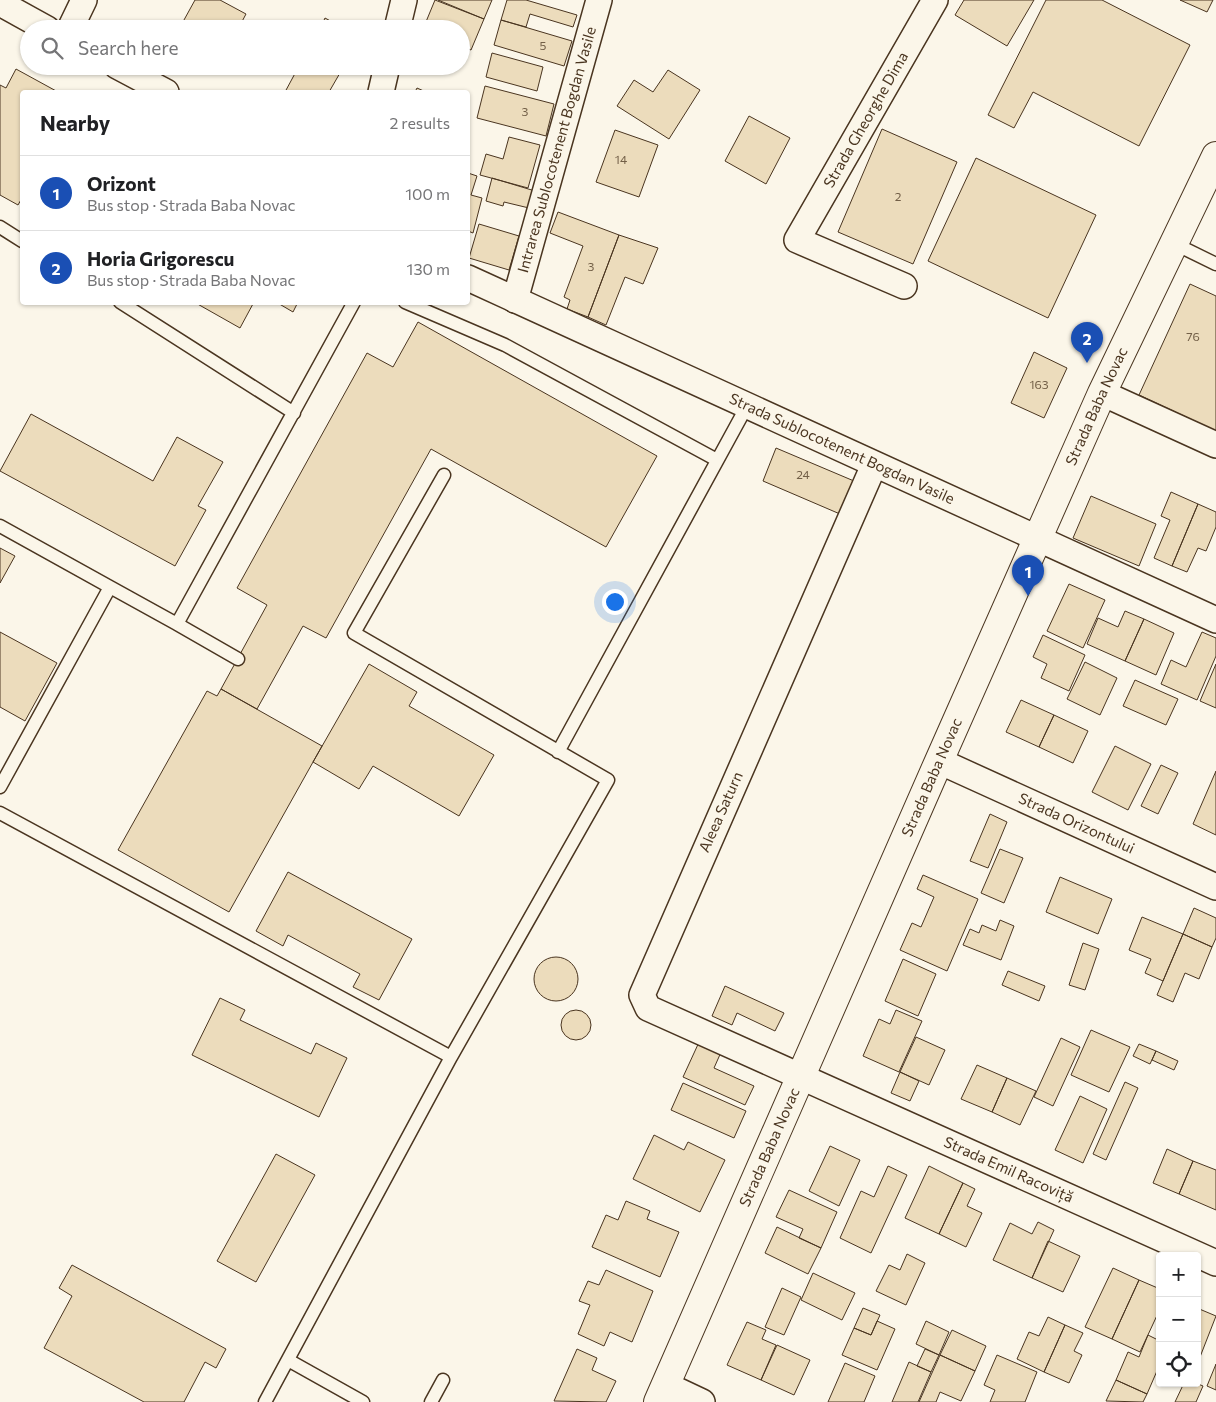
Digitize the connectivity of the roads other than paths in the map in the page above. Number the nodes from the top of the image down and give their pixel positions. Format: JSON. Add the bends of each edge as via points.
{"nodes":[{"id":1,"x":84,"y":0,"type":"edge"},
{"id":2,"x":404,"y":0,"type":"edge"},
{"id":3,"x":599,"y":0,"type":"edge"},
{"id":4,"x":935,"y":0,"type":"edge"},
{"id":5,"x":0,"y":3,"type":"edge"},
{"id":6,"x":31,"y":20,"type":"edge"},
{"id":7,"x":74,"y":20,"type":"edge"},
{"id":8,"x":399,"y":20,"type":"edge"},
{"id":9,"x":134,"y":75,"type":"edge"},
{"id":10,"x":385,"y":75,"type":"edge"},
{"id":11,"x":162,"y":90,"type":"edge"},
{"id":12,"x":381,"y":90,"type":"edge"},
{"id":13,"x":1216,"y":156,"type":"edge"},
{"id":14,"x":0,"y":227,"type":"edge"},
{"id":15,"x":20,"y":240,"type":"edge"},
{"id":16,"x":1173,"y":243,"type":"junction"},
{"id":17,"x":1216,"y":264,"type":"edge"},
{"id":18,"x":470,"y":279,"type":"edge"},
{"id":19,"x":904,"y":286,"type":"dead end"},
{"id":20,"x":515,"y":300,"type":"junction"},
{"id":21,"x":125,"y":305,"type":"edge"},
{"id":22,"x":352,"y":305,"type":"edge"},
{"id":23,"x":412,"y":305,"type":"edge"},
{"id":24,"x":1102,"y":393,"type":"junction"},
{"id":25,"x":747,"y":406,"type":"junction"},
{"id":26,"x":294,"y":413,"type":"junction"},
{"id":27,"x":1216,"y":445,"type":"edge"},
{"id":28,"x":717,"y":460,"type":"junction"},
{"id":29,"x":874,"y":464,"type":"junction"},
{"id":30,"x":444,"y":475,"type":"dead end"},
{"id":31,"x":0,"y":526,"type":"edge"},
{"id":32,"x":1037,"y":539,"type":"junction"},
{"id":33,"x":110,"y":587,"type":"junction"},
{"id":34,"x":1216,"y":620,"type":"edge"},
{"id":35,"x":177,"y":624,"type":"junction"},
{"id":36,"x":238,"y":659,"type":"dead end"},
{"id":37,"x":558,"y":752,"type":"junction"},
{"id":38,"x":938,"y":761,"type":"junction"},
{"id":39,"x":0,"y":787,"type":"edge"},
{"id":40,"x":0,"y":813,"type":"edge"},
{"id":41,"x":1216,"y":887,"type":"edge"},
{"id":42,"x":450,"y":1057,"type":"junction"},
{"id":43,"x":800,"y":1077,"type":"junction"},
{"id":44,"x":1216,"y":1263,"type":"edge"},
{"id":45,"x":288,"y":1360,"type":"junction"},
{"id":46,"x":444,"y":1380,"type":"dead end"},
{"id":47,"x":662,"y":1394,"type":"edge"},
{"id":48,"x":265,"y":1402,"type":"edge"},
{"id":49,"x":363,"y":1402,"type":"edge"},
{"id":50,"x":431,"y":1402,"type":"edge"},
{"id":51,"x":702,"y":1402,"type":"edge"}],
"edges":[{"from":1,"to":7,"type":"street"},
{"from":2,"to":8,"type":"street"},
{"from":3,"to":20,"type":"street","name":"Intrarea Sublocotenent Bogdan Vasile"},
{"from":4,"to":19,"type":"street","name":"Strada Gheorghe Dima","via":[[797,240]]},
{"from":5,"to":6,"type":"street"},
{"from":9,"to":11,"type":"street"},
{"from":10,"to":12,"type":"street"},
{"from":13,"to":16,"type":"main road","name":"Strada Baba Novac"},
{"from":14,"to":15,"type":"lane"},
{"from":16,"to":17,"type":"lane"},
{"from":16,"to":24,"type":"main road","name":"Strada Baba Novac"},
{"from":18,"to":20,"type":"street","name":"Strada Sublocotenent Bogdan Vasile"},
{"from":20,"to":25,"type":"street","name":"Strada Sublocotenent Bogdan Vasile"},
{"from":21,"to":26,"type":"lane"},
{"from":22,"to":26,"type":"lane"},
{"from":23,"to":28,"type":"lane","via":[[504,345]]},
{"from":24,"to":27,"type":"street"},
{"from":24,"to":32,"type":"main road","name":"Strada Baba Novac"},
{"from":25,"to":28,"type":"lane"},
{"from":25,"to":29,"type":"street","name":"Strada Sublocotenent Bogdan Vasile"},
{"from":26,"to":35,"type":"lane"},
{"from":28,"to":37,"type":"lane"},
{"from":29,"to":32,"type":"street","name":"Strada Sublocotenent Bogdan Vasile"},
{"from":29,"to":43,"type":"street","name":"Aleea Saturn","via":[[642,995],[648,1008]]},
{"from":30,"to":37,"type":"lane","via":[[354,633]]},
{"from":31,"to":33,"type":"lane"},
{"from":32,"to":34,"type":"street","name":"Strada Sublocotenent Bogdan Vasile"},
{"from":32,"to":38,"type":"main road","name":"Strada Baba Novac"},
{"from":33,"to":35,"type":"lane"},
{"from":33,"to":39,"type":"lane"},
{"from":35,"to":36,"type":"lane"},
{"from":37,"to":42,"type":"lane","via":[[608,780]]},
{"from":38,"to":41,"type":"street","name":"Strada Orizontului"},
{"from":38,"to":43,"type":"main road","name":"Strada Baba Novac"},
{"from":40,"to":42,"type":"lane"},
{"from":42,"to":45,"type":"lane"},
{"from":43,"to":44,"type":"street","name":"Strada Emil Racoviță"},
{"from":43,"to":47,"type":"main road","name":"Strada Baba Novac"},
{"from":45,"to":48,"type":"lane"},
{"from":45,"to":49,"type":"lane"},
{"from":46,"to":50,"type":"lane"},
{"from":47,"to":51,"type":"street"}]}
